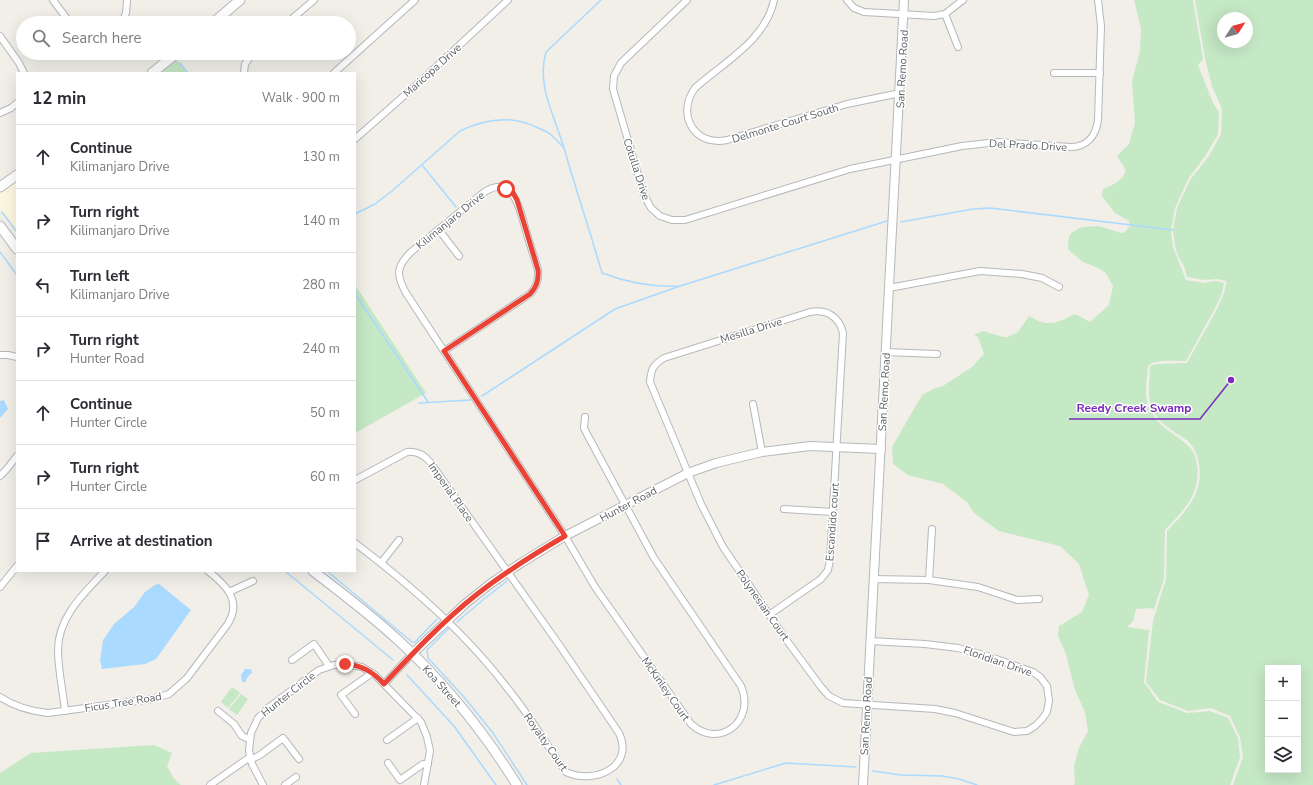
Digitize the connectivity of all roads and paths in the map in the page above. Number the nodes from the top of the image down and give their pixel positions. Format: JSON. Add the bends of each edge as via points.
{"nodes":[{"id":1,"x":53,"y":0,"type":"edge"},
{"id":2,"x":127,"y":0,"type":"edge"},
{"id":3,"x":240,"y":0,"type":"edge"},
{"id":4,"x":314,"y":0,"type":"edge"},
{"id":5,"x":415,"y":0,"type":"edge"},
{"id":6,"x":508,"y":0,"type":"edge"},
{"id":7,"x":687,"y":0,"type":"edge"},
{"id":8,"x":774,"y":0,"type":"edge"},
{"id":9,"x":847,"y":0,"type":"edge"},
{"id":10,"x":904,"y":0,"type":"edge"},
{"id":11,"x":963,"y":0,"type":"edge"},
{"id":12,"x":1098,"y":0,"type":"edge"},
{"id":13,"x":904,"y":14,"type":"junction"},
{"id":14,"x":945,"y":14,"type":"junction"},
{"id":15,"x":65,"y":16,"type":"edge"},
{"id":16,"x":125,"y":16,"type":"edge"},
{"id":17,"x":221,"y":16,"type":"edge"},
{"id":18,"x":295,"y":16,"type":"edge"},
{"id":19,"x":0,"y":36,"type":"edge"},
{"id":20,"x":958,"y":47,"type":"dead end"},
{"id":21,"x":356,"y":53,"type":"edge"},
{"id":22,"x":16,"y":59,"type":"edge"},
{"id":23,"x":17,"y":60,"type":"edge"},
{"id":24,"x":168,"y":60,"type":"edge"},
{"id":25,"x":247,"y":60,"type":"edge"},
{"id":26,"x":348,"y":60,"type":"edge"},
{"id":27,"x":24,"y":72,"type":"edge"},
{"id":28,"x":153,"y":72,"type":"edge"},
{"id":29,"x":244,"y":72,"type":"edge"},
{"id":30,"x":335,"y":72,"type":"edge"},
{"id":31,"x":1054,"y":72,"type":"dead end"},
{"id":32,"x":1100,"y":73,"type":"junction"},
{"id":33,"x":900,"y":93,"type":"junction"},
{"id":34,"x":16,"y":104,"type":"edge"},
{"id":35,"x":0,"y":113,"type":"edge"},
{"id":36,"x":356,"y":138,"type":"edge"},
{"id":37,"x":896,"y":159,"type":"junction"},
{"id":38,"x":16,"y":176,"type":"edge"},
{"id":39,"x":0,"y":187,"type":"edge"},
{"id":40,"x":0,"y":226,"type":"edge"},
{"id":41,"x":439,"y":230,"type":"junction"},
{"id":42,"x":16,"y":248,"type":"edge"},
{"id":43,"x":459,"y":256,"type":"dead end"},
{"id":44,"x":1060,"y":287,"type":"dead end"},
{"id":45,"x":889,"y":288,"type":"junction"},
{"id":46,"x":444,"y":351,"type":"junction"},
{"id":47,"x":886,"y":352,"type":"junction"},
{"id":48,"x":937,"y":354,"type":"dead end"},
{"id":49,"x":0,"y":355,"type":"edge"},
{"id":50,"x":16,"y":356,"type":"edge"},
{"id":51,"x":753,"y":404,"type":"dead end"},
{"id":52,"x":585,"y":417,"type":"dead end"},
{"id":53,"x":837,"y":447,"type":"junction"},
{"id":54,"x":881,"y":449,"type":"junction"},
{"id":55,"x":762,"y":452,"type":"junction"},
{"id":56,"x":16,"y":457,"type":"edge"},
{"id":57,"x":688,"y":473,"type":"junction"},
{"id":58,"x":0,"y":476,"type":"edge"},
{"id":59,"x":356,"y":479,"type":"edge"},
{"id":60,"x":625,"y":505,"type":"junction"},
{"id":61,"x":784,"y":509,"type":"dead end"},
{"id":62,"x":833,"y":512,"type":"junction"},
{"id":63,"x":932,"y":529,"type":"dead end"},
{"id":64,"x":565,"y":536,"type":"junction"},
{"id":65,"x":399,"y":540,"type":"dead end"},
{"id":66,"x":356,"y":544,"type":"edge"},
{"id":67,"x":382,"y":563,"type":"junction"},
{"id":68,"x":16,"y":567,"type":"edge"},
{"id":69,"x":104,"y":572,"type":"edge"},
{"id":70,"x":209,"y":572,"type":"edge"},
{"id":71,"x":314,"y":572,"type":"edge"},
{"id":72,"x":507,"y":572,"type":"junction"},
{"id":73,"x":874,"y":579,"type":"junction"},
{"id":74,"x":929,"y":580,"type":"junction"},
{"id":75,"x":253,"y":581,"type":"dead end"},
{"id":76,"x":0,"y":587,"type":"edge"},
{"id":77,"x":229,"y":592,"type":"junction"},
{"id":78,"x":1039,"y":599,"type":"dead end"},
{"id":79,"x":769,"y":615,"type":"junction"},
{"id":80,"x":448,"y":620,"type":"junction"},
{"id":81,"x":870,"y":641,"type":"junction"},
{"id":82,"x":412,"y":654,"type":"junction"},
{"id":83,"x":292,"y":660,"type":"dead end"},
{"id":84,"x":329,"y":666,"type":"junction"},
{"id":85,"x":372,"y":673,"type":"junction"},
{"id":86,"x":384,"y":684,"type":"junction"},
{"id":87,"x":0,"y":697,"type":"edge"},
{"id":88,"x":867,"y":705,"type":"junction"},
{"id":89,"x":65,"y":711,"type":"junction"},
{"id":90,"x":218,"y":711,"type":"dead end"},
{"id":91,"x":355,"y":714,"type":"dead end"},
{"id":92,"x":418,"y":718,"type":"junction"},
{"id":93,"x":249,"y":739,"type":"junction"},
{"id":94,"x":387,"y":740,"type":"dead end"},
{"id":95,"x":250,"y":758,"type":"junction"},
{"id":96,"x":299,"y":759,"type":"dead end"},
{"id":97,"x":388,"y":763,"type":"dead end"},
{"id":98,"x":428,"y":764,"type":"junction"},
{"id":99,"x":296,"y":777,"type":"dead end"},
{"id":100,"x":210,"y":785,"type":"edge"},
{"id":101,"x":263,"y":785,"type":"edge"},
{"id":102,"x":285,"y":785,"type":"edge"},
{"id":103,"x":424,"y":785,"type":"edge"},
{"id":104,"x":517,"y":785,"type":"edge"},
{"id":105,"x":863,"y":785,"type":"edge"}],
"edges":[{"from":1,"to":15,"type":"street"},
{"from":2,"to":16,"type":"street"},
{"from":3,"to":17,"type":"main road"},
{"from":4,"to":18,"type":"street"},
{"from":5,"to":21,"type":"street"},
{"from":6,"to":36,"type":"street","name":"Maricopa Drive"},
{"from":7,"to":37,"type":"street","name":"Cotulla Drive","via":[[621,63],[613,81],[614,95],[644,195],[655,212],[672,220],[685,220],[850,169]]},
{"from":8,"to":33,"type":"street","name":"Delmonte Court South","via":[[769,18],[758,33],[700,84],[689,97],[688,118],[693,129],[701,137],[712,141],[727,140],[842,105]]},
{"from":9,"to":13,"type":"street","via":[[852,7],[861,12]]},
{"from":10,"to":13,"type":"street","name":"San Remo Road"},
{"from":11,"to":14,"type":"street"},
{"from":12,"to":32,"type":"street","name":"Del Prado Drive"},
{"from":13,"to":14,"type":"street"},
{"from":13,"to":33,"type":"street","name":"San Remo Road"},
{"from":14,"to":20,"type":"street"},
{"from":19,"to":22,"type":"street"},
{"from":23,"to":27,"type":"street"},
{"from":24,"to":28,"type":"main road"},
{"from":25,"to":29,"type":"street"},
{"from":26,"to":30,"type":"street"},
{"from":31,"to":32,"type":"street"},
{"from":32,"to":37,"type":"street","name":"Del Prado Drive","via":[[1097,129],[1091,139],[1082,145],[1070,147],[985,142]]},
{"from":33,"to":37,"type":"street","name":"San Remo Road"},
{"from":34,"to":35,"type":"street"},
{"from":37,"to":45,"type":"street","name":"San Remo Road"},
{"from":38,"to":39,"type":"main road"},
{"from":40,"to":42,"type":"main road"},
{"from":41,"to":43,"type":"street"},
{"from":41,"to":46,"type":"street","name":"Kilimanjaro Drive","via":[[404,259],[399,278]]},
{"from":41,"to":46,"type":"street","name":"Kilimanjaro Drive","via":[[488,189],[506,189],[515,196],[538,270],[536,287],[530,294]]},
{"from":44,"to":45,"type":"street","via":[[1042,278],[980,270]]},
{"from":45,"to":47,"type":"street","name":"San Remo Road"},
{"from":46,"to":64,"type":"street","name":"Kilimanjaro Drive"},
{"from":47,"to":48,"type":"street"},
{"from":47,"to":54,"type":"street","name":"San Remo Road"},
{"from":49,"to":50,"type":"street","via":[[8,352]]},
{"from":51,"to":55,"type":"street"},
{"from":52,"to":60,"type":"street","name":"McKinley Court","via":[[584,428]]},
{"from":53,"to":54,"type":"street","name":"Hunter Road"},
{"from":53,"to":55,"type":"street","name":"Hunter Road","via":[[810,446]]},
{"from":53,"to":57,"type":"street","name":"Mesilla Drive","via":[[843,333],[840,324],[831,314],[816,311],[679,353],[656,363],[651,371],[650,382]]},
{"from":53,"to":62,"type":"street","name":"Escandido court"},
{"from":54,"to":73,"type":"street","name":"San Remo Road"},
{"from":55,"to":57,"type":"street","name":"Hunter Road"},
{"from":56,"to":58,"type":"street"},
{"from":57,"to":60,"type":"street","name":"Hunter Road"},
{"from":57,"to":79,"type":"street","name":"Polynesian Court","via":[[723,547]]},
{"from":59,"to":72,"type":"street","name":"Imperial Place","via":[[402,454],[412,452],[424,456]]},
{"from":60,"to":64,"type":"street","name":"Hunter Road"},
{"from":60,"to":64,"type":"street","name":"McKinley Court","via":[[654,558],[741,686],[746,702],[744,713],[728,730],[709,734],[691,724],[595,587]]},
{"from":61,"to":62,"type":"street"},
{"from":62,"to":79,"type":"street","name":"Escandido court","via":[[832,549],[826,572],[818,581]]},
{"from":63,"to":74,"type":"street"},
{"from":64,"to":72,"type":"street","name":"Hunter Road"},
{"from":65,"to":67,"type":"street"},
{"from":66,"to":67,"type":"street"},
{"from":67,"to":80,"type":"street"},
{"from":68,"to":76,"type":"street"},
{"from":69,"to":89,"type":"street","via":[[67,616],[60,633],[58,650]]},
{"from":70,"to":77,"type":"street","via":[[221,581]]},
{"from":71,"to":82,"type":"main road","name":"Koa Street","via":[[364,610]]},
{"from":72,"to":80,"type":"street","name":"Hunter Road"},
{"from":72,"to":80,"type":"street","name":"Royalty Court","via":[[619,733],[622,740],[621,755],[611,773],[598,780],[586,781],[566,772],[512,693]]},
{"from":73,"to":74,"type":"street"},
{"from":73,"to":81,"type":"street","name":"San Remo Road"},
{"from":74,"to":78,"type":"street","via":[[978,587],[1017,600]]},
{"from":75,"to":77,"type":"street"},
{"from":77,"to":89,"type":"street","name":"Ficus Tree Road","via":[[233,608],[229,621],[188,678],[174,690],[152,699]]},
{"from":79,"to":88,"type":"street","name":"Polynesian Court","via":[[829,696],[843,704]]},
{"from":80,"to":82,"type":"street","name":"Hunter Road"},
{"from":81,"to":88,"type":"street","name":"San Remo Road"},
{"from":81,"to":88,"type":"street","name":"Floridian Drive","via":[[958,648],[1021,667],[1037,674],[1046,686],[1049,701],[1047,712],[1039,723],[1018,732],[935,709]]},
{"from":82,"to":86,"type":"street"},
{"from":82,"to":104,"type":"main road","name":"Koa Street","via":[[461,708],[495,751]]},
{"from":83,"to":84,"type":"street","via":[[314,644]]},
{"from":84,"to":85,"type":"street","name":"Hunter Circle","via":[[351,664]]},
{"from":84,"to":93,"type":"street","name":"Hunter Circle","via":[[315,673],[265,710],[253,726]]},
{"from":85,"to":86,"type":"street","name":"Hunter Circle"},
{"from":85,"to":91,"type":"street","via":[[341,695]]},
{"from":86,"to":92,"type":"street","name":"Hunter Circle"},
{"from":87,"to":89,"type":"street","name":"Ficus Tree Road","via":[[26,710],[48,713]]},
{"from":88,"to":105,"type":"street","name":"San Remo Road"},
{"from":90,"to":93,"type":"street","via":[[234,724],[242,736]]},
{"from":92,"to":94,"type":"street"},
{"from":92,"to":98,"type":"street","name":"Hunter Circle","via":[[428,741]]},
{"from":93,"to":95,"type":"street","name":"Hunter Circle"},
{"from":95,"to":96,"type":"street","via":[[260,756],[282,738]]},
{"from":95,"to":100,"type":"street"},
{"from":95,"to":101,"type":"street","name":"Hunter Circle"},
{"from":97,"to":98,"type":"street","via":[[400,780],[423,764]]},
{"from":98,"to":103,"type":"street","name":"Hunter Circle"},
{"from":99,"to":102,"type":"street"}]}
